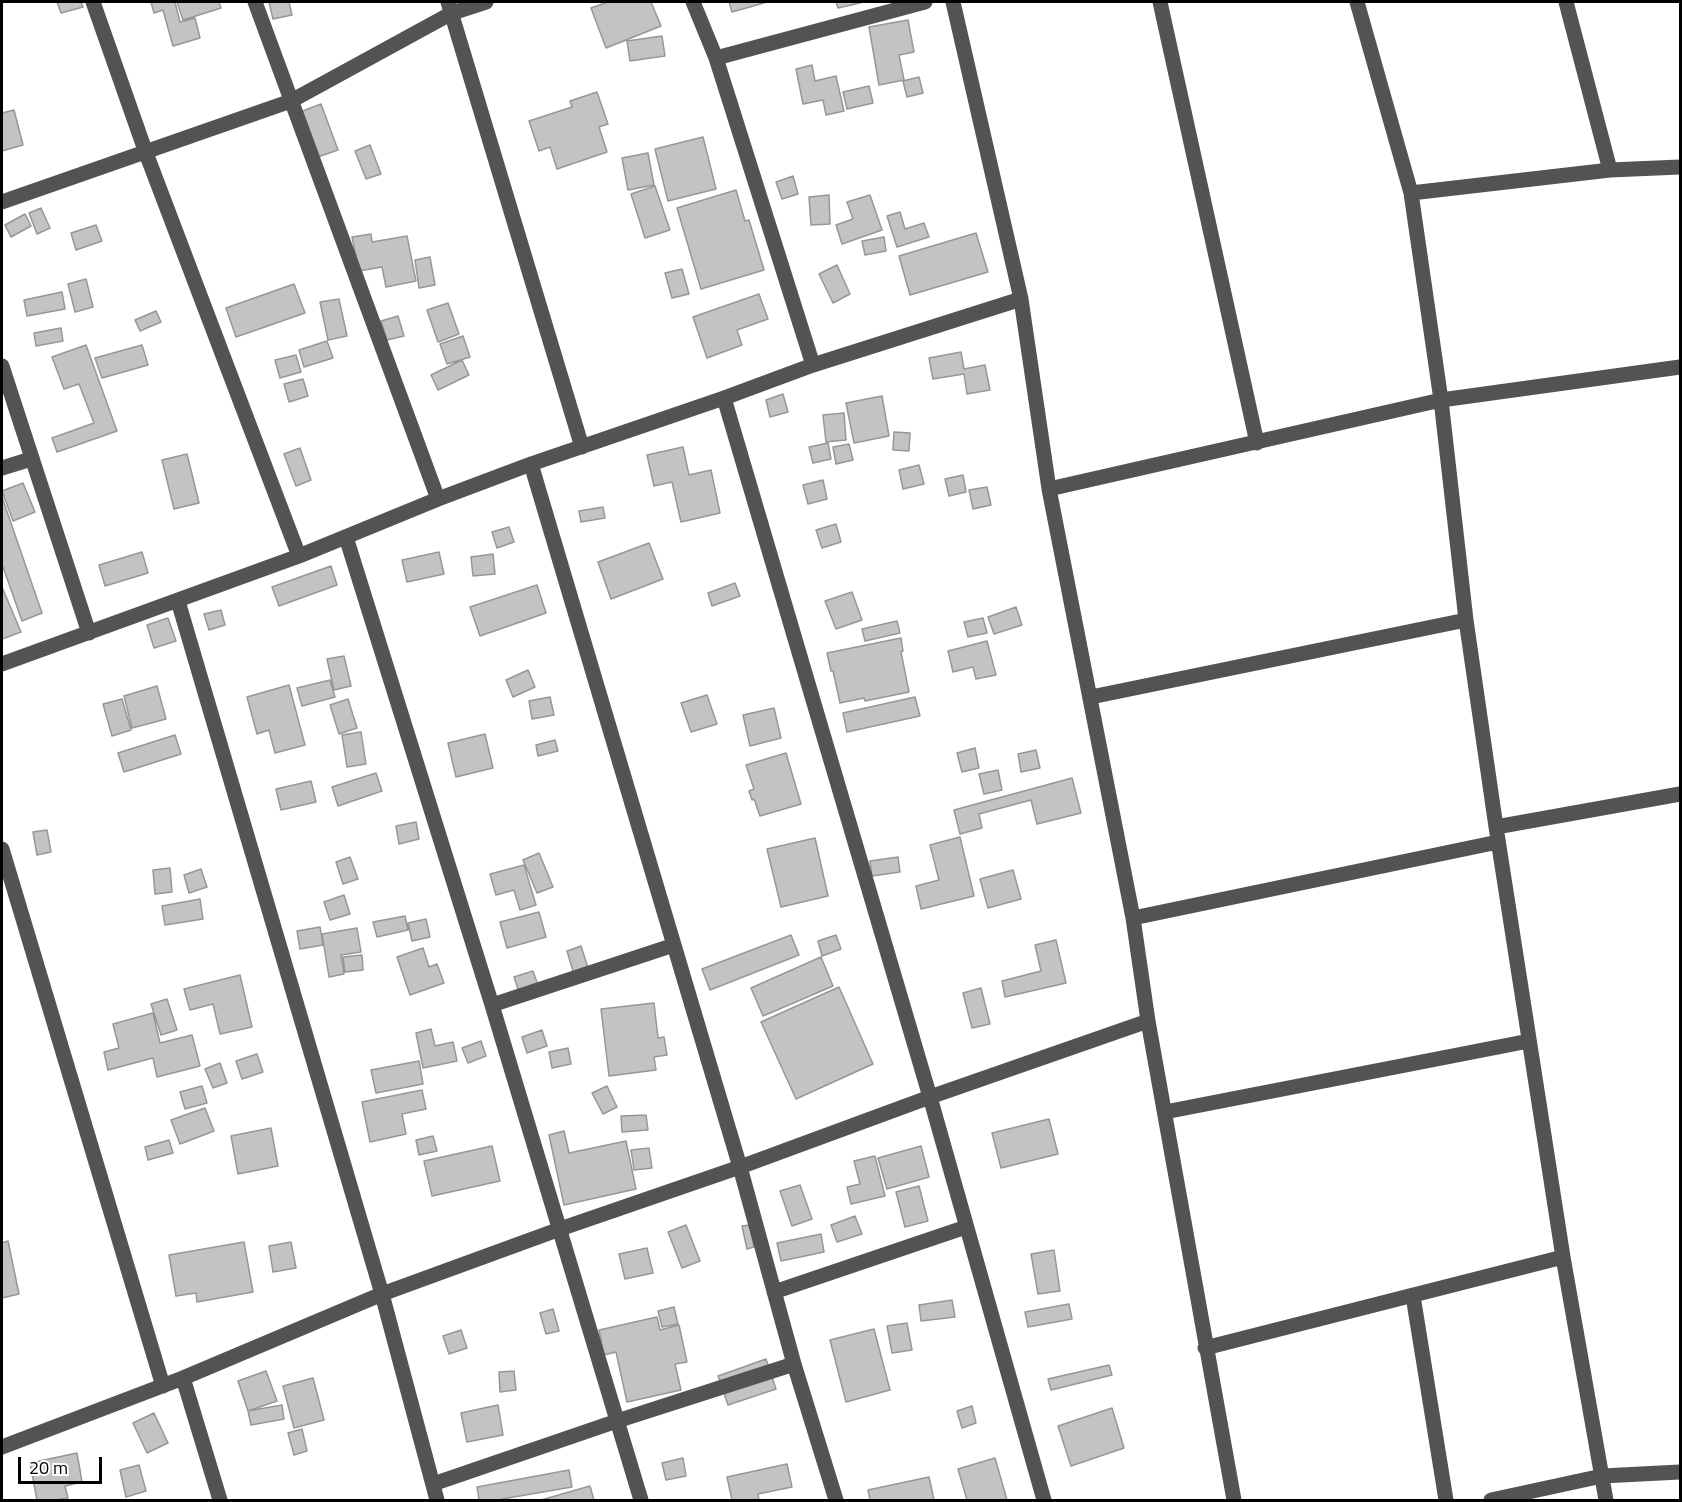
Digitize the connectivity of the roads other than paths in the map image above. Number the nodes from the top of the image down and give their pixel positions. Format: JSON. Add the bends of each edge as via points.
{"nodes":[{"id":1,"x":93,"y":2,"type":"edge"},
{"id":2,"x":255,"y":2,"type":"edge"},
{"id":3,"x":486,"y":2,"type":"edge"},
{"id":4,"x":693,"y":2,"type":"edge"},
{"id":5,"x":925,"y":2,"type":"edge"},
{"id":6,"x":953,"y":2,"type":"edge"},
{"id":7,"x":1160,"y":2,"type":"edge"},
{"id":8,"x":1357,"y":2,"type":"edge"},
{"id":9,"x":1566,"y":2,"type":"edge"},
{"id":10,"x":450,"y":8,"type":"edge"},
{"id":11,"x":716,"y":58,"type":"junction"},
{"id":12,"x":291,"y":101,"type":"junction"},
{"id":13,"x":146,"y":153,"type":"junction"},
{"id":14,"x":1610,"y":170,"type":"junction"},
{"id":15,"x":1680,"y":170,"type":"edge"},
{"id":16,"x":1411,"y":193,"type":"junction"},
{"id":17,"x":2,"y":202,"type":"edge"},
{"id":18,"x":1021,"y":299,"type":"junction"},
{"id":19,"x":813,"y":365,"type":"junction"},
{"id":20,"x":2,"y":366,"type":"edge"},
{"id":21,"x":1680,"y":367,"type":"edge"},
{"id":22,"x":724,"y":398,"type":"junction"},
{"id":23,"x":1441,"y":400,"type":"junction"},
{"id":24,"x":1257,"y":443,"type":"junction"},
{"id":25,"x":582,"y":447,"type":"junction"},
{"id":26,"x":30,"y":459,"type":"junction"},
{"id":27,"x":531,"y":464,"type":"junction"},
{"id":28,"x":2,"y":468,"type":"edge"},
{"id":29,"x":1049,"y":489,"type":"junction"},
{"id":30,"x":438,"y":499,"type":"junction"},
{"id":31,"x":346,"y":537,"type":"junction"},
{"id":32,"x":299,"y":556,"type":"junction"},
{"id":33,"x":178,"y":601,"type":"junction"},
{"id":34,"x":1466,"y":620,"type":"junction"},
{"id":35,"x":88,"y":633,"type":"junction"},
{"id":36,"x":2,"y":664,"type":"edge"},
{"id":37,"x":1091,"y":697,"type":"junction"},
{"id":38,"x":1680,"y":794,"type":"edge"},
{"id":39,"x":1496,"y":827,"type":"junction"},
{"id":40,"x":1498,"y":842,"type":"junction"},
{"id":41,"x":2,"y":849,"type":"edge"},
{"id":42,"x":1133,"y":918,"type":"junction"},
{"id":43,"x":674,"y":945,"type":"junction"},
{"id":44,"x":492,"y":1005,"type":"junction"},
{"id":45,"x":1148,"y":1022,"type":"junction"},
{"id":46,"x":1529,"y":1041,"type":"junction"},
{"id":47,"x":930,"y":1097,"type":"junction"},
{"id":48,"x":1165,"y":1112,"type":"junction"},
{"id":49,"x":740,"y":1167,"type":"junction"},
{"id":50,"x":966,"y":1227,"type":"junction"},
{"id":51,"x":560,"y":1229,"type":"junction"},
{"id":52,"x":1563,"y":1257,"type":"junction"},
{"id":53,"x":774,"y":1292,"type":"junction"},
{"id":54,"x":382,"y":1294,"type":"junction"},
{"id":55,"x":1413,"y":1296,"type":"junction"},
{"id":56,"x":1205,"y":1348,"type":"junction"},
{"id":57,"x":794,"y":1364,"type":"junction"},
{"id":58,"x":183,"y":1378,"type":"junction"},
{"id":59,"x":163,"y":1386,"type":"junction"},
{"id":60,"x":617,"y":1421,"type":"junction"},
{"id":61,"x":2,"y":1447,"type":"edge"},
{"id":62,"x":1680,"y":1472,"type":"edge"},
{"id":63,"x":1602,"y":1476,"type":"junction"},
{"id":64,"x":433,"y":1484,"type":"junction"},
{"id":65,"x":220,"y":1500,"type":"edge"},
{"id":66,"x":437,"y":1500,"type":"edge"},
{"id":67,"x":641,"y":1500,"type":"edge"},
{"id":68,"x":836,"y":1500,"type":"edge"},
{"id":69,"x":1044,"y":1500,"type":"edge"},
{"id":70,"x":1234,"y":1500,"type":"edge"},
{"id":71,"x":1446,"y":1500,"type":"edge"},
{"id":72,"x":1491,"y":1500,"type":"edge"},
{"id":73,"x":1606,"y":1500,"type":"edge"}],
"edges":[{"from":1,"to":13,"type":"street"},
{"from":2,"to":12,"type":"street"},
{"from":3,"to":10,"type":"street"},
{"from":4,"to":11,"type":"street"},
{"from":5,"to":11,"type":"street"},
{"from":6,"to":18,"type":"street"},
{"from":7,"to":24,"type":"street"},
{"from":8,"to":16,"type":"street"},
{"from":9,"to":14,"type":"street"},
{"from":10,"to":12,"type":"street"},
{"from":10,"to":25,"type":"street"},
{"from":11,"to":19,"type":"street"},
{"from":12,"to":13,"type":"street"},
{"from":12,"to":30,"type":"street"},
{"from":13,"to":17,"type":"street"},
{"from":13,"to":32,"type":"street"},
{"from":14,"to":15,"type":"street"},
{"from":14,"to":16,"type":"street"},
{"from":16,"to":23,"type":"street"},
{"from":18,"to":19,"type":"street"},
{"from":18,"to":29,"type":"street"},
{"from":19,"to":22,"type":"street"},
{"from":20,"to":26,"type":"street"},
{"from":21,"to":23,"type":"street"},
{"from":22,"to":25,"type":"street"},
{"from":22,"to":47,"type":"street"},
{"from":23,"to":24,"type":"street"},
{"from":23,"to":34,"type":"street"},
{"from":24,"to":29,"type":"street"},
{"from":25,"to":27,"type":"street"},
{"from":26,"to":28,"type":"street"},
{"from":26,"to":35,"type":"street"},
{"from":27,"to":30,"type":"street"},
{"from":27,"to":43,"type":"street"},
{"from":29,"to":37,"type":"street"},
{"from":30,"to":31,"type":"street"},
{"from":31,"to":32,"type":"street"},
{"from":31,"to":44,"type":"street"},
{"from":32,"to":33,"type":"street"},
{"from":33,"to":35,"type":"street"},
{"from":33,"to":54,"type":"street"},
{"from":34,"to":37,"type":"street"},
{"from":34,"to":39,"type":"street"},
{"from":35,"to":36,"type":"street"},
{"from":37,"to":42,"type":"street"},
{"from":38,"to":39,"type":"street"},
{"from":39,"to":40,"type":"street"},
{"from":40,"to":42,"type":"street"},
{"from":40,"to":46,"type":"street"},
{"from":41,"to":59,"type":"street"},
{"from":42,"to":45,"type":"street"},
{"from":43,"to":44,"type":"street"},
{"from":43,"to":49,"type":"street"},
{"from":44,"to":51,"type":"street"},
{"from":45,"to":47,"type":"street"},
{"from":45,"to":48,"type":"street"},
{"from":46,"to":48,"type":"street"},
{"from":46,"to":52,"type":"street"},
{"from":47,"to":49,"type":"street"},
{"from":47,"to":50,"type":"street"},
{"from":48,"to":56,"type":"street"},
{"from":49,"to":51,"type":"street"},
{"from":49,"to":53,"type":"street"},
{"from":50,"to":53,"type":"street"},
{"from":50,"to":69,"type":"street"},
{"from":51,"to":54,"type":"street"},
{"from":51,"to":60,"type":"street"},
{"from":52,"to":55,"type":"street"},
{"from":52,"to":63,"type":"street"},
{"from":53,"to":57,"type":"street"},
{"from":54,"to":58,"type":"street"},
{"from":54,"to":64,"type":"street"},
{"from":55,"to":56,"type":"street"},
{"from":55,"to":71,"type":"street"},
{"from":56,"to":70,"type":"street"},
{"from":57,"to":60,"type":"street"},
{"from":57,"to":68,"type":"street"},
{"from":58,"to":59,"type":"street"},
{"from":58,"to":65,"type":"street"},
{"from":59,"to":61,"type":"street"},
{"from":60,"to":64,"type":"street"},
{"from":60,"to":67,"type":"street"},
{"from":62,"to":63,"type":"street"},
{"from":63,"to":72,"type":"street"},
{"from":63,"to":73,"type":"street"},
{"from":64,"to":66,"type":"street"}]}
